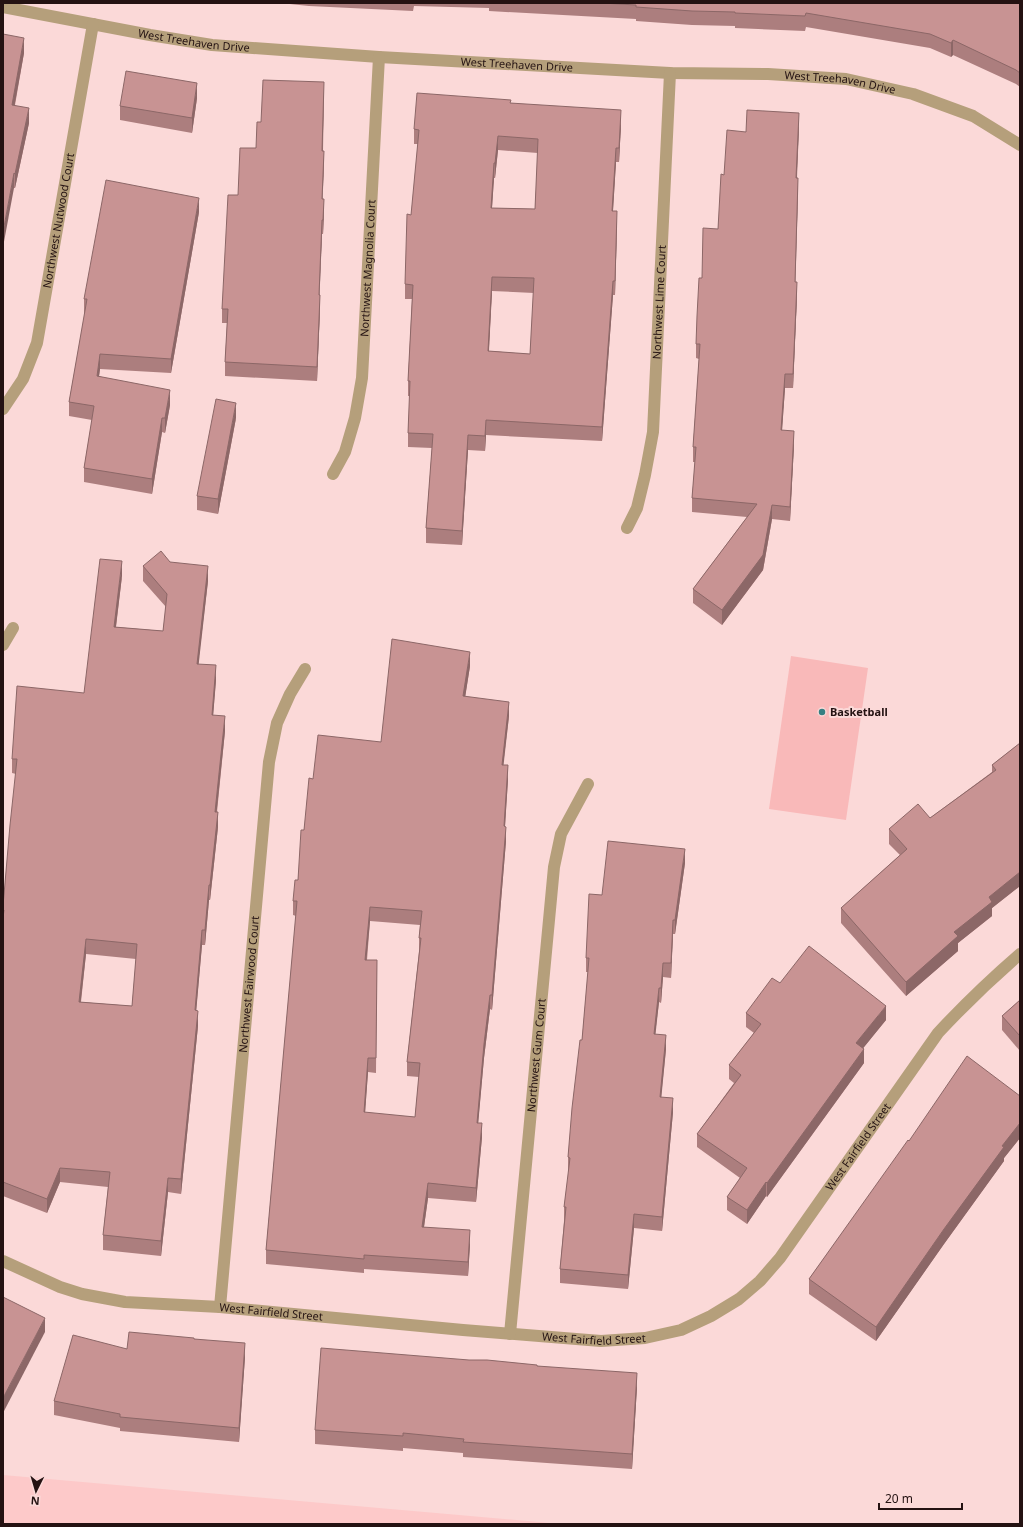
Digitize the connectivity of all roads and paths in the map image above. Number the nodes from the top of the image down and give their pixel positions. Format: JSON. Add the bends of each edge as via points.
{"nodes":[{"id":1,"x":3,"y":7,"type":"edge"},
{"id":2,"x":93,"y":24,"type":"junction"},
{"id":3,"x":379,"y":57,"type":"junction"},
{"id":4,"x":670,"y":73,"type":"junction"},
{"id":5,"x":1020,"y":146,"type":"edge"},
{"id":6,"x":3,"y":410,"type":"edge"},
{"id":7,"x":333,"y":474,"type":"dead end"},
{"id":8,"x":627,"y":528,"type":"dead end"},
{"id":9,"x":13,"y":628,"type":"dead end"},
{"id":10,"x":3,"y":645,"type":"edge"},
{"id":11,"x":306,"y":668,"type":"dead end"},
{"id":12,"x":588,"y":784,"type":"dead end"},
{"id":13,"x":1020,"y":954,"type":"edge"},
{"id":14,"x":3,"y":1261,"type":"edge"},
{"id":15,"x":220,"y":1307,"type":"junction"},
{"id":16,"x":510,"y":1334,"type":"junction"}],
"edges":[{"from":1,"to":2,"type":"lane","name":"West Treehaven Drive"},
{"from":2,"to":3,"type":"lane","name":"West Treehaven Drive","via":[[212,45]]},
{"from":2,"to":6,"type":"lane","name":"Northwest Nutwood Court","via":[[37,343],[23,379]]},
{"from":3,"to":4,"type":"lane","name":"West Treehaven Drive"},
{"from":3,"to":7,"type":"lane","name":"Northwest Magnolia Court","via":[[362,378],[355,418],[345,452]]},
{"from":4,"to":5,"type":"lane","name":"West Treehaven Drive","via":[[768,74],[846,79],[913,94],[973,116]]},
{"from":4,"to":8,"type":"lane","name":"Northwest Lime Court","via":[[653,432],[637,508]]},
{"from":9,"to":10,"type":"lane"},
{"from":11,"to":15,"type":"lane","name":"Northwest Fairwood Court","via":[[290,694],[277,723],[269,762]]},
{"from":12,"to":16,"type":"lane","name":"Northwest Gum Court","via":[[561,834],[554,867]]},
{"from":13,"to":16,"type":"lane","name":"West Fairfield Street","via":[[991,979],[938,1033],[780,1258],[760,1281],[739,1299],[681,1330],[645,1338],[601,1341]]},
{"from":14,"to":15,"type":"lane","name":"West Fairfield Street","via":[[60,1287],[82,1294],[125,1302]]},
{"from":15,"to":16,"type":"lane","name":"West Fairfield Street"}]}
